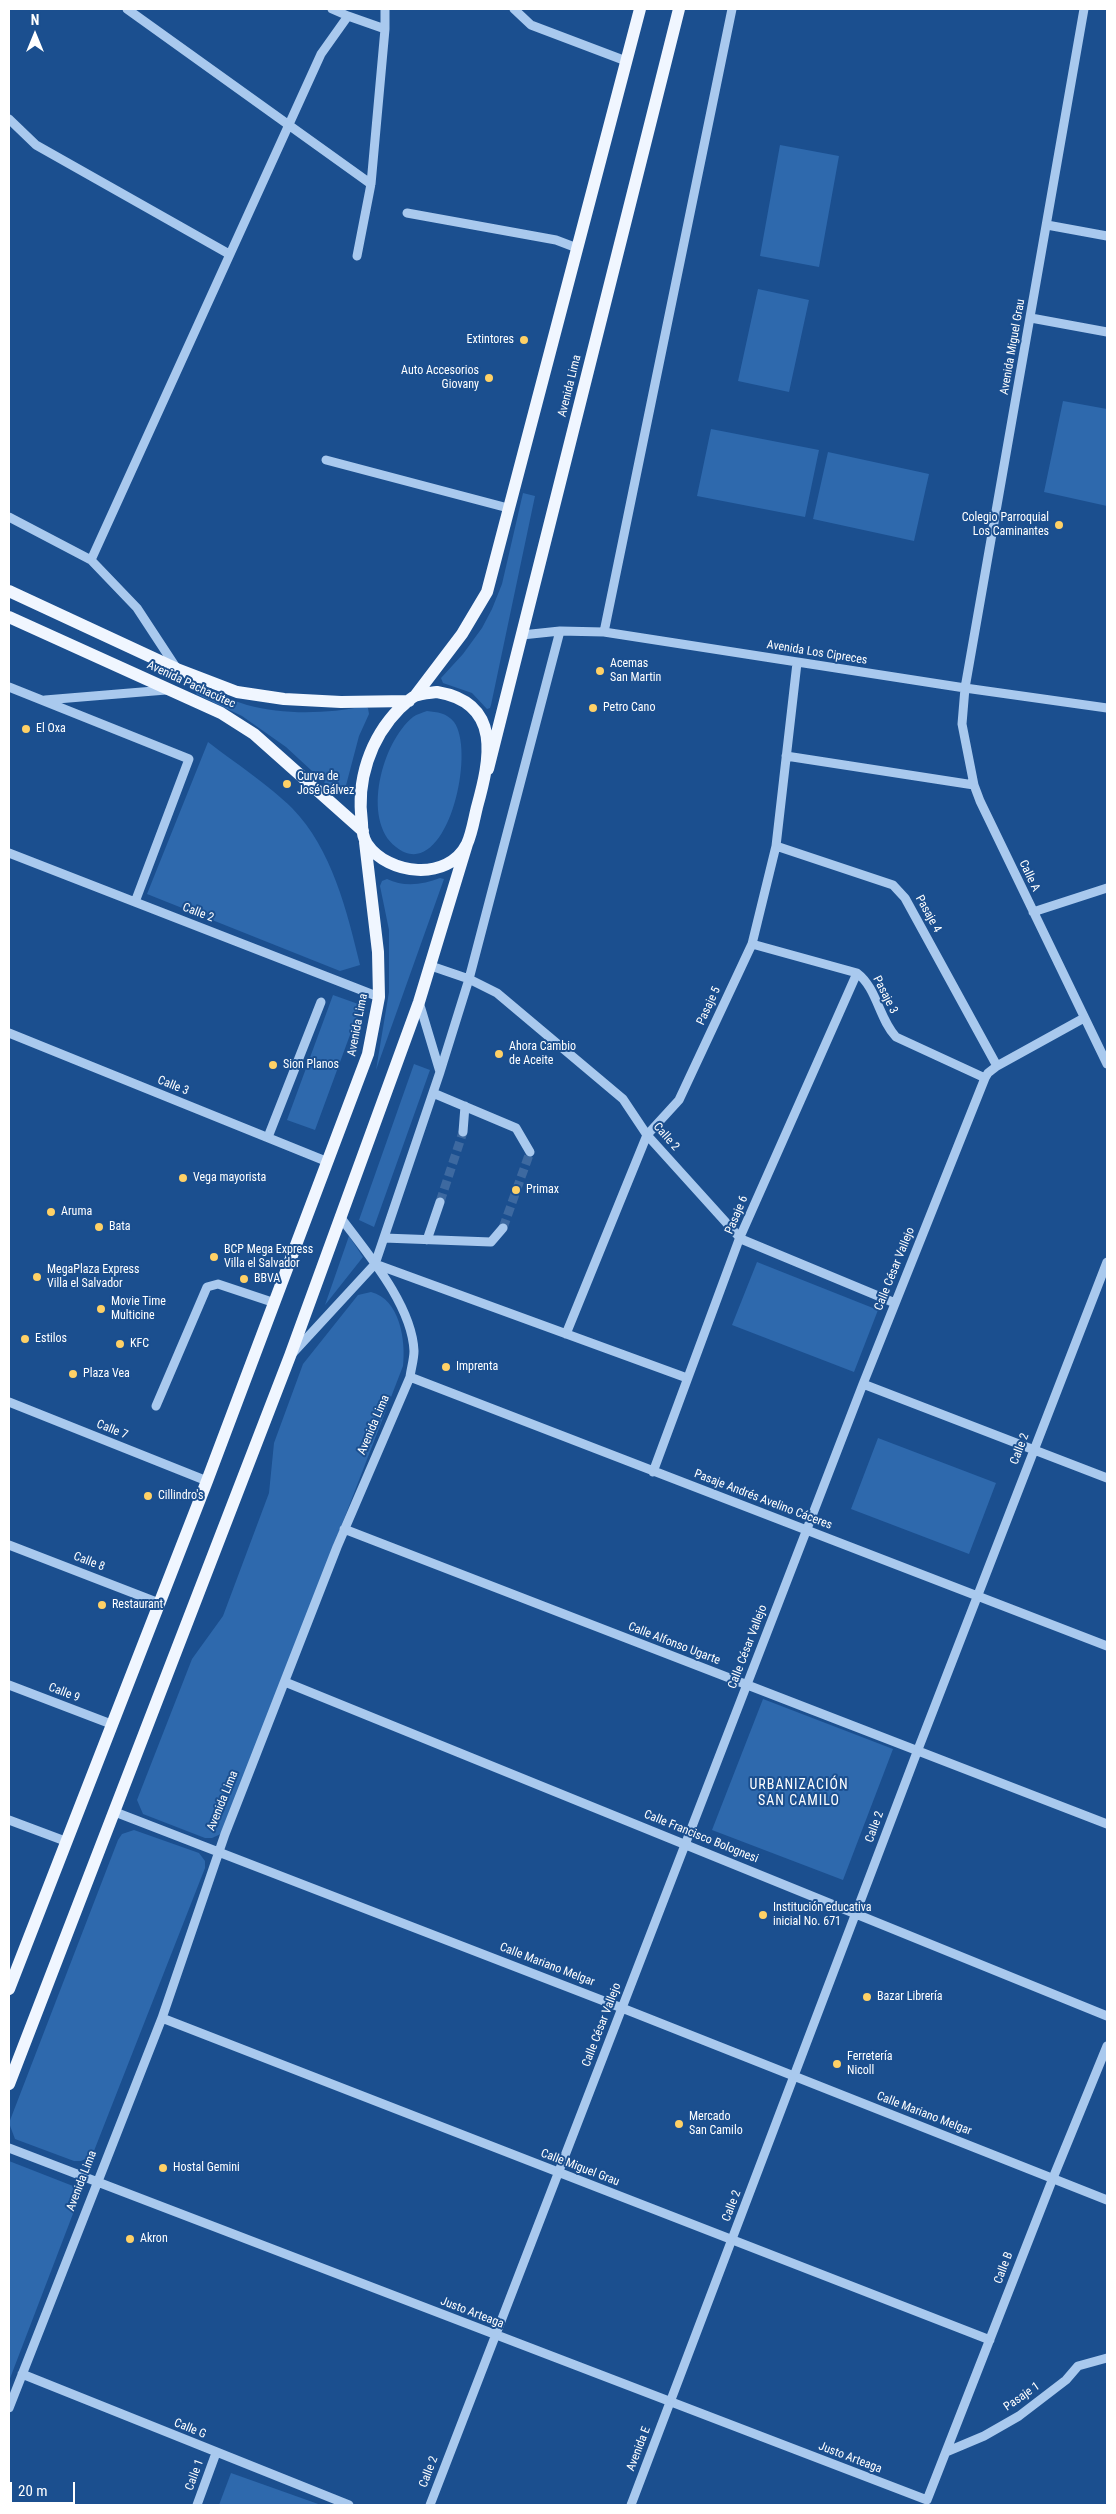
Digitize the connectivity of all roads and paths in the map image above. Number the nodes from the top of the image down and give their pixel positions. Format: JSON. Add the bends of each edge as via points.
{"nodes":[{"id":1,"x":127,"y":9,"type":"edge"},
{"id":2,"x":332,"y":9,"type":"edge"},
{"id":3,"x":385,"y":9,"type":"edge"},
{"id":4,"x":514,"y":9,"type":"edge"},
{"id":5,"x":640,"y":9,"type":"edge"},
{"id":6,"x":679,"y":9,"type":"edge"},
{"id":7,"x":732,"y":9,"type":"edge"},
{"id":8,"x":1084,"y":9,"type":"edge"},
{"id":9,"x":348,"y":16,"type":"junction"},
{"id":10,"x":385,"y":30,"type":"junction"},
{"id":11,"x":626,"y":61,"type":"junction"},
{"id":12,"x":9,"y":119,"type":"edge"},
{"id":13,"x":289,"y":123,"type":"junction"},
{"id":14,"x":371,"y":184,"type":"junction"},
{"id":15,"x":408,"y":213,"type":"dead end"},
{"id":16,"x":1047,"y":225,"type":"junction"},
{"id":17,"x":1107,"y":236,"type":"edge"},
{"id":18,"x":577,"y":248,"type":"junction"},
{"id":19,"x":229,"y":254,"type":"junction"},
{"id":20,"x":357,"y":256,"type":"dead end"},
{"id":21,"x":1031,"y":318,"type":"junction"},
{"id":22,"x":1107,"y":332,"type":"edge"},
{"id":23,"x":326,"y":460,"type":"dead end"},
{"id":24,"x":508,"y":508,"type":"junction"},
{"id":25,"x":9,"y":518,"type":"edge"},
{"id":26,"x":92,"y":560,"type":"junction"},
{"id":27,"x":9,"y":591,"type":"edge"},
{"id":28,"x":9,"y":617,"type":"edge"},
{"id":29,"x":560,"y":632,"type":"junction"},
{"id":30,"x":604,"y":632,"type":"junction"},
{"id":31,"x":522,"y":635,"type":"junction"},
{"id":32,"x":796,"y":663,"type":"junction"},
{"id":33,"x":177,"y":669,"type":"junction"},
{"id":34,"x":965,"y":688,"type":"junction"},
{"id":35,"x":9,"y":689,"type":"edge"},
{"id":36,"x":169,"y":689,"type":"junction"},
{"id":37,"x":412,"y":698,"type":"junction"},
{"id":38,"x":42,"y":700,"type":"junction"},
{"id":39,"x":1107,"y":708,"type":"edge"},
{"id":40,"x":786,"y":756,"type":"junction"},
{"id":41,"x":488,"y":769,"type":"junction"},
{"id":42,"x":974,"y":785,"type":"junction"},
{"id":43,"x":364,"y":836,"type":"junction"},
{"id":44,"x":467,"y":844,"type":"junction"},
{"id":45,"x":776,"y":846,"type":"junction"},
{"id":46,"x":9,"y":853,"type":"edge"},
{"id":47,"x":1107,"y":888,"type":"edge"},
{"id":48,"x":135,"y":902,"type":"junction"},
{"id":49,"x":1033,"y":912,"type":"junction"},
{"id":50,"x":752,"y":944,"type":"junction"},
{"id":51,"x":431,"y":966,"type":"junction"},
{"id":52,"x":857,"y":973,"type":"junction"},
{"id":53,"x":469,"y":979,"type":"junction"},
{"id":54,"x":379,"y":997,"type":"junction"},
{"id":55,"x":320,"y":1002,"type":"dead end"},
{"id":56,"x":419,"y":1002,"type":"junction"},
{"id":57,"x":1084,"y":1018,"type":"junction"},
{"id":58,"x":9,"y":1033,"type":"edge"},
{"id":59,"x":1104,"y":1048,"type":"edge"},
{"id":60,"x":1107,"y":1064,"type":"edge"},
{"id":61,"x":997,"y":1066,"type":"junction"},
{"id":62,"x":440,"y":1072,"type":"junction"},
{"id":63,"x":985,"y":1078,"type":"junction"},
{"id":64,"x":433,"y":1093,"type":"junction"},
{"id":65,"x":465,"y":1106,"type":"junction"},
{"id":66,"x":463,"y":1132,"type":"tunnel mouth"},
{"id":67,"x":647,"y":1135,"type":"junction"},
{"id":68,"x":268,"y":1138,"type":"junction"},
{"id":69,"x":530,"y":1152,"type":"dead end"},
{"id":70,"x":328,"y":1162,"type":"junction"},
{"id":71,"x":440,"y":1202,"type":"tunnel mouth"},
{"id":72,"x":341,"y":1218,"type":"junction"},
{"id":73,"x":503,"y":1228,"type":"tunnel mouth"},
{"id":74,"x":384,"y":1238,"type":"junction"},
{"id":75,"x":740,"y":1238,"type":"junction"},
{"id":76,"x":427,"y":1240,"type":"junction"},
{"id":77,"x":1107,"y":1262,"type":"edge"},
{"id":78,"x":375,"y":1264,"type":"junction"},
{"id":79,"x":275,"y":1303,"type":"junction"},
{"id":80,"x":895,"y":1303,"type":"junction"},
{"id":81,"x":566,"y":1334,"type":"junction"},
{"id":82,"x":290,"y":1356,"type":"junction"},
{"id":83,"x":410,"y":1377,"type":"junction"},
{"id":84,"x":688,"y":1378,"type":"junction"},
{"id":85,"x":863,"y":1384,"type":"junction"},
{"id":86,"x":9,"y":1402,"type":"edge"},
{"id":87,"x":156,"y":1406,"type":"dead end"},
{"id":88,"x":1033,"y":1450,"type":"junction"},
{"id":89,"x":653,"y":1472,"type":"junction"},
{"id":90,"x":1107,"y":1478,"type":"edge"},
{"id":91,"x":207,"y":1481,"type":"junction"},
{"id":92,"x":344,"y":1529,"type":"junction"},
{"id":93,"x":807,"y":1530,"type":"junction"},
{"id":94,"x":9,"y":1545,"type":"edge"},
{"id":95,"x":978,"y":1596,"type":"junction"},
{"id":96,"x":159,"y":1603,"type":"junction"},
{"id":97,"x":1107,"y":1646,"type":"edge"},
{"id":98,"x":285,"y":1682,"type":"junction"},
{"id":99,"x":9,"y":1685,"type":"edge"},
{"id":100,"x":747,"y":1686,"type":"junction"},
{"id":101,"x":111,"y":1724,"type":"junction"},
{"id":102,"x":917,"y":1752,"type":"junction"},
{"id":103,"x":115,"y":1812,"type":"junction"},
{"id":104,"x":9,"y":1820,"type":"edge"},
{"id":105,"x":1107,"y":1824,"type":"edge"},
{"id":106,"x":66,"y":1841,"type":"junction"},
{"id":107,"x":685,"y":1844,"type":"junction"},
{"id":108,"x":219,"y":1852,"type":"junction"},
{"id":109,"x":857,"y":1913,"type":"junction"},
{"id":110,"x":13,"y":1963,"type":"edge"},
{"id":111,"x":9,"y":1989,"type":"edge"},
{"id":112,"x":622,"y":2008,"type":"junction"},
{"id":113,"x":1107,"y":2016,"type":"edge"},
{"id":114,"x":162,"y":2018,"type":"junction"},
{"id":115,"x":1107,"y":2046,"type":"edge"},
{"id":116,"x":794,"y":2077,"type":"junction"},
{"id":117,"x":9,"y":2084,"type":"edge"},
{"id":118,"x":9,"y":2148,"type":"edge"},
{"id":119,"x":558,"y":2173,"type":"junction"},
{"id":120,"x":1053,"y":2178,"type":"junction"},
{"id":121,"x":96,"y":2182,"type":"junction"},
{"id":122,"x":1107,"y":2200,"type":"edge"},
{"id":123,"x":732,"y":2240,"type":"junction"},
{"id":124,"x":495,"y":2335,"type":"junction"},
{"id":125,"x":990,"y":2340,"type":"junction"},
{"id":126,"x":1107,"y":2358,"type":"edge"},
{"id":127,"x":22,"y":2374,"type":"junction"},
{"id":128,"x":670,"y":2402,"type":"junction"},
{"id":129,"x":9,"y":2408,"type":"edge"},
{"id":130,"x":946,"y":2452,"type":"junction"},
{"id":131,"x":216,"y":2453,"type":"junction"},
{"id":132,"x":927,"y":2503,"type":"edge"},
{"id":133,"x":197,"y":2505,"type":"edge"},
{"id":134,"x":349,"y":2505,"type":"edge"},
{"id":135,"x":430,"y":2505,"type":"edge"},
{"id":136,"x":631,"y":2505,"type":"edge"}],
"edges":[{"from":1,"to":13,"type":"street"},
{"from":2,"to":9,"type":"street"},
{"from":3,"to":10,"type":"street"},
{"from":4,"to":11,"type":"street","via":[[531,25]]},
{"from":5,"to":11,"type":"main road"},
{"from":6,"to":31,"type":"main road","name":"Avenida Lima"},
{"from":7,"to":30,"type":"street"},
{"from":8,"to":16,"type":"street","name":"Avenida Miguel Grau"},
{"from":9,"to":10,"type":"street"},
{"from":9,"to":13,"type":"street","via":[[321,54]]},
{"from":10,"to":14,"type":"street"},
{"from":11,"to":18,"type":"main road"},
{"from":12,"to":19,"type":"street","via":[[36,145]]},
{"from":13,"to":14,"type":"street"},
{"from":13,"to":19,"type":"street"},
{"from":14,"to":20,"type":"street"},
{"from":15,"to":18,"type":"street","via":[[556,240]]},
{"from":16,"to":17,"type":"street"},
{"from":16,"to":21,"type":"street","name":"Avenida Miguel Grau"},
{"from":18,"to":24,"type":"main road"},
{"from":19,"to":26,"type":"street"},
{"from":21,"to":22,"type":"street"},
{"from":21,"to":34,"type":"street","name":"Avenida Miguel Grau"},
{"from":23,"to":24,"type":"street"},
{"from":24,"to":37,"type":"main road","via":[[486,592],[462,634]]},
{"from":25,"to":26,"type":"street","name":"Avenida Pachacútec"},
{"from":26,"to":33,"type":"street","name":"Avenida Pachacútec","via":[[137,608]]},
{"from":27,"to":33,"type":"main road","name":"Avenida Pachacútec"},
{"from":28,"to":36,"type":"main road","name":"Avenida Pachacútec"},
{"from":29,"to":30,"type":"street","name":"Avenida Los Cipreces"},
{"from":29,"to":31,"type":"street","name":"Avenida Los Cipreces"},
{"from":29,"to":53,"type":"street"},
{"from":30,"to":32,"type":"street","name":"Avenida Los Cipreces"},
{"from":31,"to":41,"type":"main road","name":"Avenida Lima"},
{"from":32,"to":34,"type":"street","name":"Avenida Los Cipreces"},
{"from":32,"to":40,"type":"street","name":"Pasaje 5"},
{"from":33,"to":37,"type":"main road","name":"Avenida Pachacútec","via":[[237,692],[284,699],[341,702]]},
{"from":34,"to":39,"type":"street","name":"Avenida Los Cipreces"},
{"from":34,"to":42,"type":"street","name":"Calle A","via":[[962,724]]},
{"from":35,"to":38,"type":"street"},
{"from":36,"to":38,"type":"street"},
{"from":36,"to":43,"type":"main road","name":"Avenida Pachacútec","via":[[221,713],[254,734]]},
{"from":37,"to":41,"type":"main road","via":[[431,693],[448,694],[459,698],[477,713],[486,734]]},
{"from":37,"to":43,"type":"main road","via":[[382,730],[366,765],[360,798]]},
{"from":38,"to":48,"type":"street","via":[[189,759]]},
{"from":40,"to":42,"type":"street"},
{"from":40,"to":45,"type":"street","name":"Pasaje 5"},
{"from":41,"to":44,"type":"main road"},
{"from":42,"to":49,"type":"street","name":"Calle A"},
{"from":43,"to":44,"type":"main road","via":[[383,861],[414,870],[447,863]]},
{"from":43,"to":54,"type":"main road","name":"Avenida Lima","via":[[378,952]]},
{"from":44,"to":51,"type":"main road"},
{"from":45,"to":50,"type":"street","name":"Pasaje 5"},
{"from":45,"to":61,"type":"street","name":"Pasaje 4","via":[[893,885],[905,898]]},
{"from":46,"to":48,"type":"street","name":"Calle 2"},
{"from":47,"to":49,"type":"street"},
{"from":48,"to":54,"type":"street","name":"Calle 2"},
{"from":49,"to":57,"type":"street","name":"Calle A"},
{"from":50,"to":52,"type":"street","name":"Pasaje 3"},
{"from":50,"to":67,"type":"street","name":"Pasaje 5","via":[[679,1100]]},
{"from":51,"to":53,"type":"street","name":"Calle 2"},
{"from":51,"to":56,"type":"main road"},
{"from":52,"to":63,"type":"street","name":"Pasaje 3","via":[[865,980],[888,1028],[896,1037]]},
{"from":52,"to":75,"type":"street","name":"Pasaje 6"},
{"from":53,"to":62,"type":"street"},
{"from":53,"to":67,"type":"street","name":"Calle 2","via":[[497,993],[623,1099]]},
{"from":54,"to":70,"type":"main road","name":"Avenida Lima","via":[[368,1054]]},
{"from":55,"to":68,"type":"street"},
{"from":56,"to":62,"type":"street"},
{"from":56,"to":72,"type":"main road"},
{"from":57,"to":59,"type":"street","name":"Calle A"},
{"from":57,"to":61,"type":"street","name":"Calle César Vallejo"},
{"from":58,"to":68,"type":"street","name":"Calle 3"},
{"from":59,"to":60,"type":"street","name":"Calle A"},
{"from":61,"to":63,"type":"street","name":"Calle César Vallejo"},
{"from":62,"to":64,"type":"street"},
{"from":63,"to":80,"type":"street","name":"Calle César Vallejo"},
{"from":64,"to":65,"type":"street"},
{"from":64,"to":74,"type":"street"},
{"from":65,"to":66,"type":"street"},
{"from":65,"to":69,"type":"street","via":[[516,1128]]},
{"from":67,"to":75,"type":"street","name":"Calle 2"},
{"from":67,"to":81,"type":"street","name":"Pasaje 5"},
{"from":68,"to":70,"type":"street","name":"Calle 3"},
{"from":70,"to":79,"type":"main road","name":"Avenida Lima"},
{"from":71,"to":76,"type":"street"},
{"from":72,"to":78,"type":"street","name":"Avenida Lima"},
{"from":72,"to":82,"type":"main road"},
{"from":73,"to":76,"type":"street","via":[[491,1242]]},
{"from":74,"to":76,"type":"street"},
{"from":74,"to":78,"type":"street"},
{"from":75,"to":80,"type":"street","name":"Calle 2"},
{"from":75,"to":84,"type":"street","name":"Pasaje 6"},
{"from":77,"to":88,"type":"street","name":"Calle 2"},
{"from":78,"to":81,"type":"street"},
{"from":78,"to":82,"type":"street"},
{"from":78,"to":83,"type":"street","name":"Avenida Lima","via":[[401,1306],[411,1333],[414,1352]]},
{"from":79,"to":87,"type":"street","via":[[218,1284],[207,1287]]},
{"from":79,"to":91,"type":"main road","name":"Avenida Lima"},
{"from":80,"to":85,"type":"street","name":"Calle César Vallejo"},
{"from":81,"to":84,"type":"street"},
{"from":82,"to":103,"type":"main road"},
{"from":83,"to":89,"type":"street","name":"Pasaje Andrés Avelino Cáceres"},
{"from":83,"to":92,"type":"street","name":"Avenida Lima"},
{"from":84,"to":89,"type":"street","name":"Pasaje 6"},
{"from":85,"to":88,"type":"street"},
{"from":85,"to":93,"type":"street","name":"Calle César Vallejo"},
{"from":86,"to":91,"type":"street","name":"Calle 7"},
{"from":88,"to":90,"type":"street"},
{"from":88,"to":95,"type":"street","name":"Calle 2"},
{"from":89,"to":93,"type":"street","name":"Pasaje Andrés Avelino Cáceres"},
{"from":91,"to":96,"type":"main road","name":"Avenida Lima"},
{"from":92,"to":98,"type":"street","name":"Avenida Lima"},
{"from":92,"to":100,"type":"street","name":"Calle Alfonso Ugarte"},
{"from":93,"to":95,"type":"street","name":"Pasaje Andrés Avelino Cáceres"},
{"from":93,"to":100,"type":"street","name":"Calle César Vallejo"},
{"from":94,"to":96,"type":"street","name":"Calle 8"},
{"from":95,"to":97,"type":"street","name":"Pasaje Andrés Avelino Cáceres"},
{"from":95,"to":102,"type":"street","name":"Calle 2"},
{"from":96,"to":101,"type":"main road","name":"Avenida Lima"},
{"from":98,"to":107,"type":"street","name":"Calle Francisco Bolognesi"},
{"from":98,"to":108,"type":"street","name":"Avenida Lima"},
{"from":99,"to":101,"type":"street","name":"Calle 9"},
{"from":100,"to":102,"type":"street","name":"Calle Alfonso Ugarte"},
{"from":100,"to":107,"type":"street","name":"Calle César Vallejo"},
{"from":101,"to":106,"type":"main road","name":"Avenida Lima"},
{"from":102,"to":105,"type":"street","name":"Calle Alfonso Ugarte"},
{"from":102,"to":109,"type":"street","name":"Calle 2"},
{"from":103,"to":108,"type":"street","name":"Calle Mariano Melgar"},
{"from":103,"to":117,"type":"main road"},
{"from":104,"to":106,"type":"street"},
{"from":106,"to":110,"type":"main road","name":"Avenida Lima"},
{"from":107,"to":109,"type":"street","name":"Calle Francisco Bolognesi"},
{"from":107,"to":112,"type":"street","name":"Calle César Vallejo"},
{"from":108,"to":112,"type":"street","name":"Calle Mariano Melgar"},
{"from":108,"to":114,"type":"street","name":"Avenida Lima"},
{"from":109,"to":113,"type":"street","name":"Calle Francisco Bolognesi"},
{"from":109,"to":116,"type":"street","name":"Calle 2"},
{"from":110,"to":111,"type":"main road","name":"Avenida Lima"},
{"from":112,"to":116,"type":"street","name":"Calle Mariano Melgar"},
{"from":112,"to":119,"type":"street","name":"Calle César Vallejo"},
{"from":114,"to":119,"type":"street","name":"Calle Miguel Grau"},
{"from":114,"to":121,"type":"street","name":"Avenida Lima"},
{"from":115,"to":120,"type":"street","name":"Calle B"},
{"from":116,"to":120,"type":"street","name":"Calle Mariano Melgar"},
{"from":116,"to":123,"type":"street","name":"Calle 2"},
{"from":118,"to":121,"type":"street","name":"Justo Arteaga"},
{"from":119,"to":123,"type":"street","name":"Calle Miguel Grau"},
{"from":119,"to":124,"type":"street","name":"Calle César Vallejo"},
{"from":120,"to":122,"type":"street","name":"Calle Mariano Melgar"},
{"from":120,"to":125,"type":"street","name":"Calle B"},
{"from":121,"to":124,"type":"street","name":"Justo Arteaga"},
{"from":121,"to":127,"type":"street","name":"Avenida Lima"},
{"from":123,"to":125,"type":"street","name":"Calle Miguel Grau"},
{"from":123,"to":128,"type":"street","name":"Calle 2"},
{"from":124,"to":128,"type":"street","name":"Justo Arteaga"},
{"from":124,"to":135,"type":"street","name":"Calle 2"},
{"from":125,"to":130,"type":"street","name":"Calle B"},
{"from":126,"to":130,"type":"street","name":"Pasaje 1","via":[[1078,2366],[1066,2380],[1019,2416]]},
{"from":127,"to":129,"type":"street","name":"Avenida Lima"},
{"from":127,"to":131,"type":"street","name":"Calle G"},
{"from":128,"to":132,"type":"street","name":"Justo Arteaga"},
{"from":128,"to":136,"type":"street","name":"Avenida E"},
{"from":130,"to":132,"type":"street","name":"Calle B"},
{"from":131,"to":133,"type":"street","name":"Calle 1"},
{"from":131,"to":134,"type":"street","name":"Calle G"}]}
